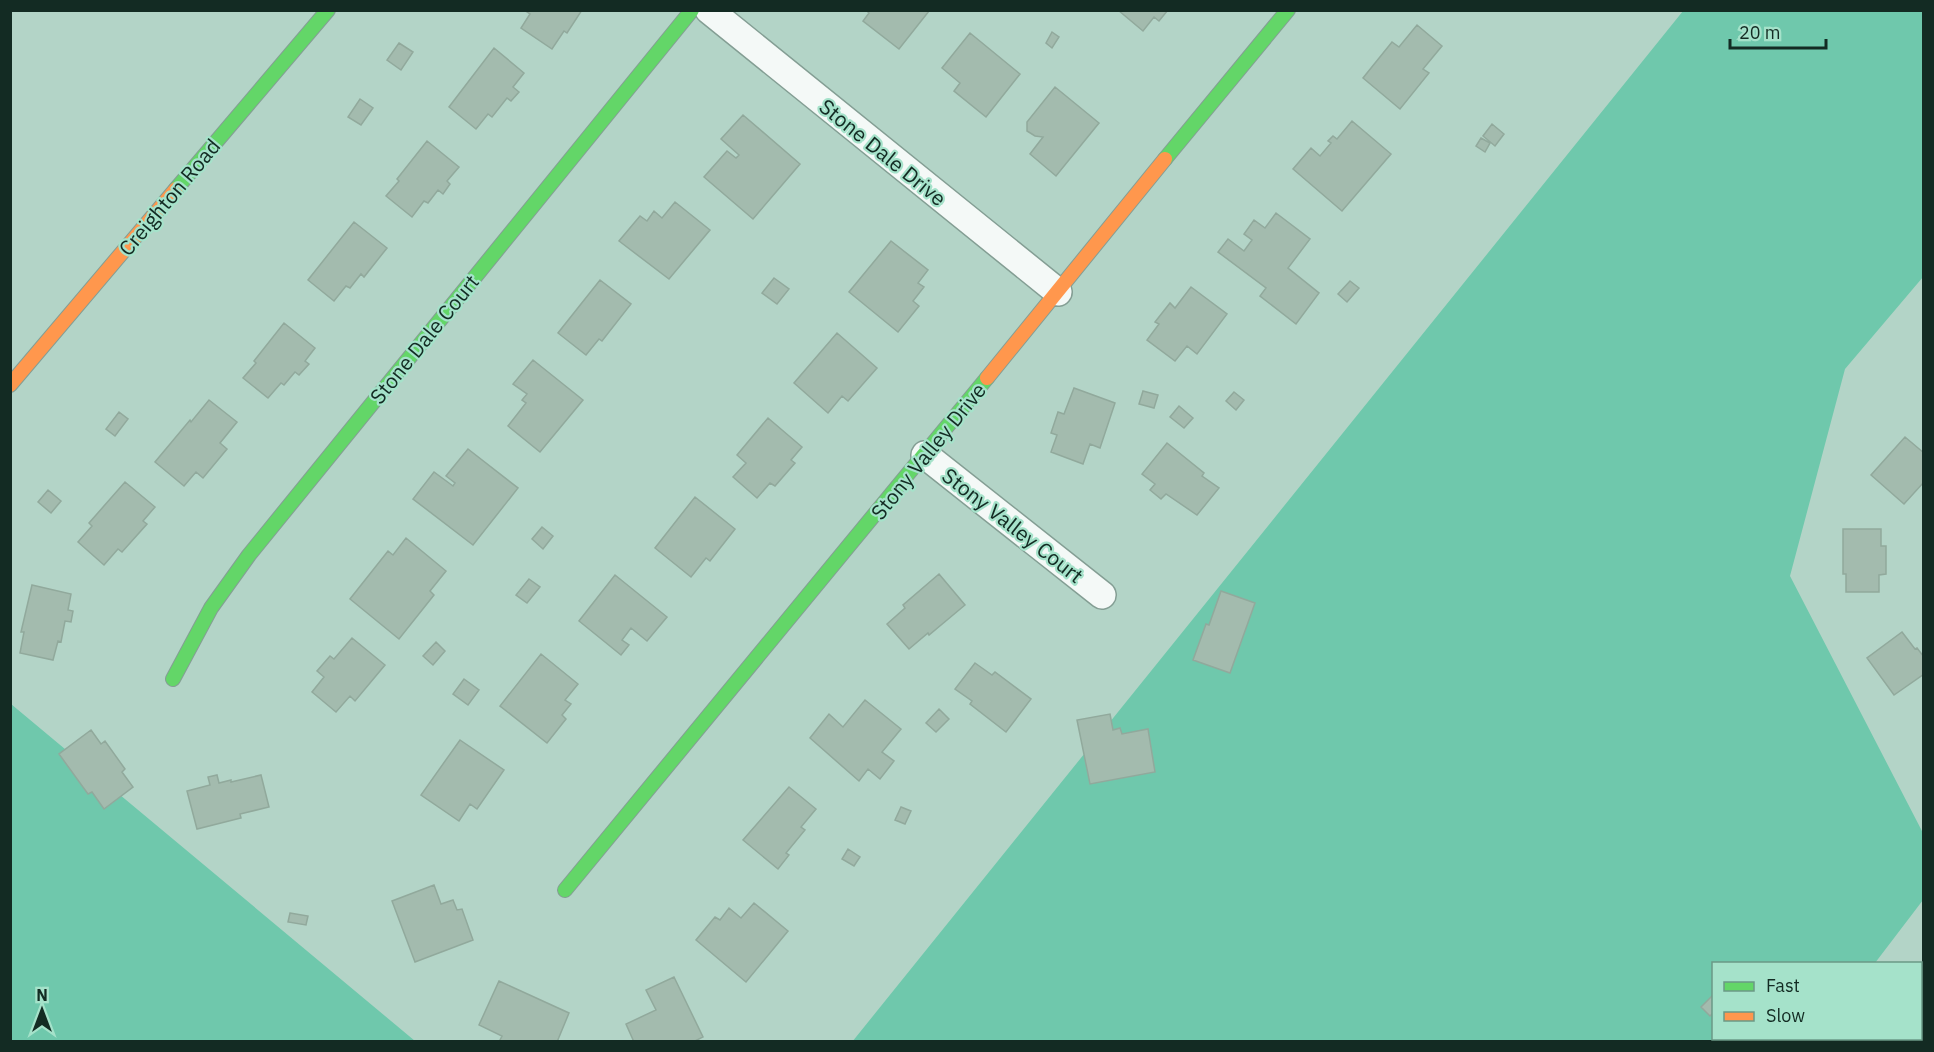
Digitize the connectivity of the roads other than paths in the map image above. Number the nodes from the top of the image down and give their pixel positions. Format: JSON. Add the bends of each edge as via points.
{"nodes":[{"id":1,"x":328,"y":10,"type":"edge"},
{"id":2,"x":692,"y":10,"type":"edge"},
{"id":3,"x":709,"y":10,"type":"edge"},
{"id":4,"x":1288,"y":10,"type":"edge"},
{"id":5,"x":1058,"y":292,"type":"junction"},
{"id":6,"x":10,"y":384,"type":"edge"},
{"id":7,"x":925,"y":455,"type":"junction"},
{"id":8,"x":1102,"y":595,"type":"dead end"},
{"id":9,"x":173,"y":680,"type":"dead end"},
{"id":10,"x":565,"y":890,"type":"dead end"}],
"edges":[{"from":1,"to":6,"type":"street","name":"Creighton Road"},
{"from":2,"to":9,"type":"street","name":"Stone Dale Court","via":[[249,555],[211,608]]},
{"from":3,"to":5,"type":"street","name":"Stone Dale Drive"},
{"from":4,"to":5,"type":"street","name":"Stony Valley Drive"},
{"from":5,"to":7,"type":"street","name":"Stony Valley Drive"},
{"from":7,"to":8,"type":"street","name":"Stony Valley Court"},
{"from":7,"to":10,"type":"street","name":"Stony Valley Drive"}]}
